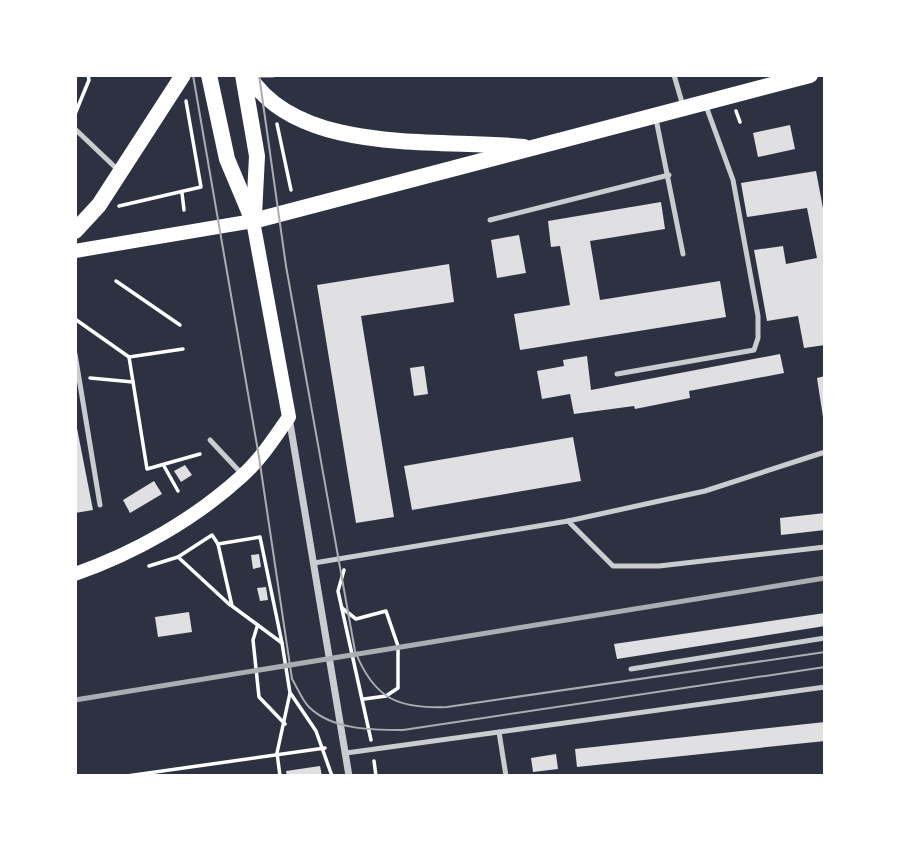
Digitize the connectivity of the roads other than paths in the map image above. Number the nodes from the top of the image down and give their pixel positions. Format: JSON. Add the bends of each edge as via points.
{"nodes":[{"id":1,"x":183,"y":75,"type":"edge"},
{"id":2,"x":209,"y":75,"type":"edge"},
{"id":3,"x":273,"y":75,"type":"edge"},
{"id":4,"x":674,"y":75,"type":"edge"},
{"id":5,"x":252,"y":76,"type":"edge"},
{"id":6,"x":803,"y":76,"type":"edge"},
{"id":7,"x":705,"y":103,"type":"junction"},
{"id":8,"x":684,"y":108,"type":"junction"},
{"id":9,"x":655,"y":116,"type":"junction"},
{"id":10,"x":75,"y":130,"type":"edge"},
{"id":11,"x":534,"y":148,"type":"junction"},
{"id":12,"x":120,"y":172,"type":"junction"},
{"id":13,"x":669,"y":175,"type":"junction"},
{"id":14,"x":490,"y":220,"type":"dead end"},
{"id":15,"x":253,"y":221,"type":"junction"},
{"id":16,"x":75,"y":231,"type":"edge"},
{"id":17,"x":75,"y":251,"type":"edge"},
{"id":18,"x":683,"y":254,"type":"dead end"},
{"id":19,"x":75,"y":354,"type":"edge"},
{"id":20,"x":617,"y":374,"type":"dead end"},
{"id":21,"x":289,"y":417,"type":"junction"},
{"id":22,"x":211,"y":440,"type":"dead end"},
{"id":23,"x":825,"y":452,"type":"edge"},
{"id":24,"x":243,"y":475,"type":"junction"},
{"id":25,"x":100,"y":505,"type":"dead end"},
{"id":26,"x":568,"y":521,"type":"junction"},
{"id":27,"x":825,"y":547,"type":"edge"},
{"id":28,"x":314,"y":563,"type":"junction"},
{"id":29,"x":75,"y":575,"type":"edge"},
{"id":30,"x":825,"y":638,"type":"edge"},
{"id":31,"x":631,"y":668,"type":"dead end"},
{"id":32,"x":825,"y":687,"type":"edge"},
{"id":33,"x":499,"y":732,"type":"junction"},
{"id":34,"x":346,"y":753,"type":"junction"},
{"id":35,"x":349,"y":776,"type":"edge"},
{"id":36,"x":506,"y":776,"type":"edge"}],
"edges":[{"from":1,"to":12,"type":"main road"},
{"from":2,"to":15,"type":"main road","via":[[228,159]]},
{"from":3,"to":5,"type":"lane"},
{"from":4,"to":8,"type":"lane"},
{"from":5,"to":11,"type":"main road","via":[[262,94],[280,108],[347,136]]},
{"from":5,"to":15,"type":"main road","via":[[257,156]]},
{"from":6,"to":7,"type":"main road"},
{"from":7,"to":8,"type":"main road"},
{"from":7,"to":20,"type":"lane","via":[[733,180],[758,338],[754,350]]},
{"from":8,"to":9,"type":"main road"},
{"from":9,"to":11,"type":"main road"},
{"from":9,"to":13,"type":"lane"},
{"from":10,"to":12,"type":"lane"},
{"from":11,"to":15,"type":"main road"},
{"from":12,"to":16,"type":"main road"},
{"from":13,"to":14,"type":"lane"},
{"from":13,"to":18,"type":"lane"},
{"from":15,"to":17,"type":"main road"},
{"from":15,"to":21,"type":"main road"},
{"from":19,"to":25,"type":"lane"},
{"from":21,"to":24,"type":"main road"},
{"from":21,"to":28,"type":"street"},
{"from":22,"to":24,"type":"lane"},
{"from":23,"to":26,"type":"lane","via":[[705,491]]},
{"from":24,"to":29,"type":"main road","via":[[144,544]]},
{"from":26,"to":27,"type":"lane","via":[[613,566],[659,566]]},
{"from":26,"to":28,"type":"lane"},
{"from":28,"to":34,"type":"street"},
{"from":30,"to":31,"type":"lane"},
{"from":32,"to":33,"type":"lane"},
{"from":33,"to":34,"type":"lane"},
{"from":33,"to":36,"type":"lane"},
{"from":34,"to":35,"type":"street"}]}
